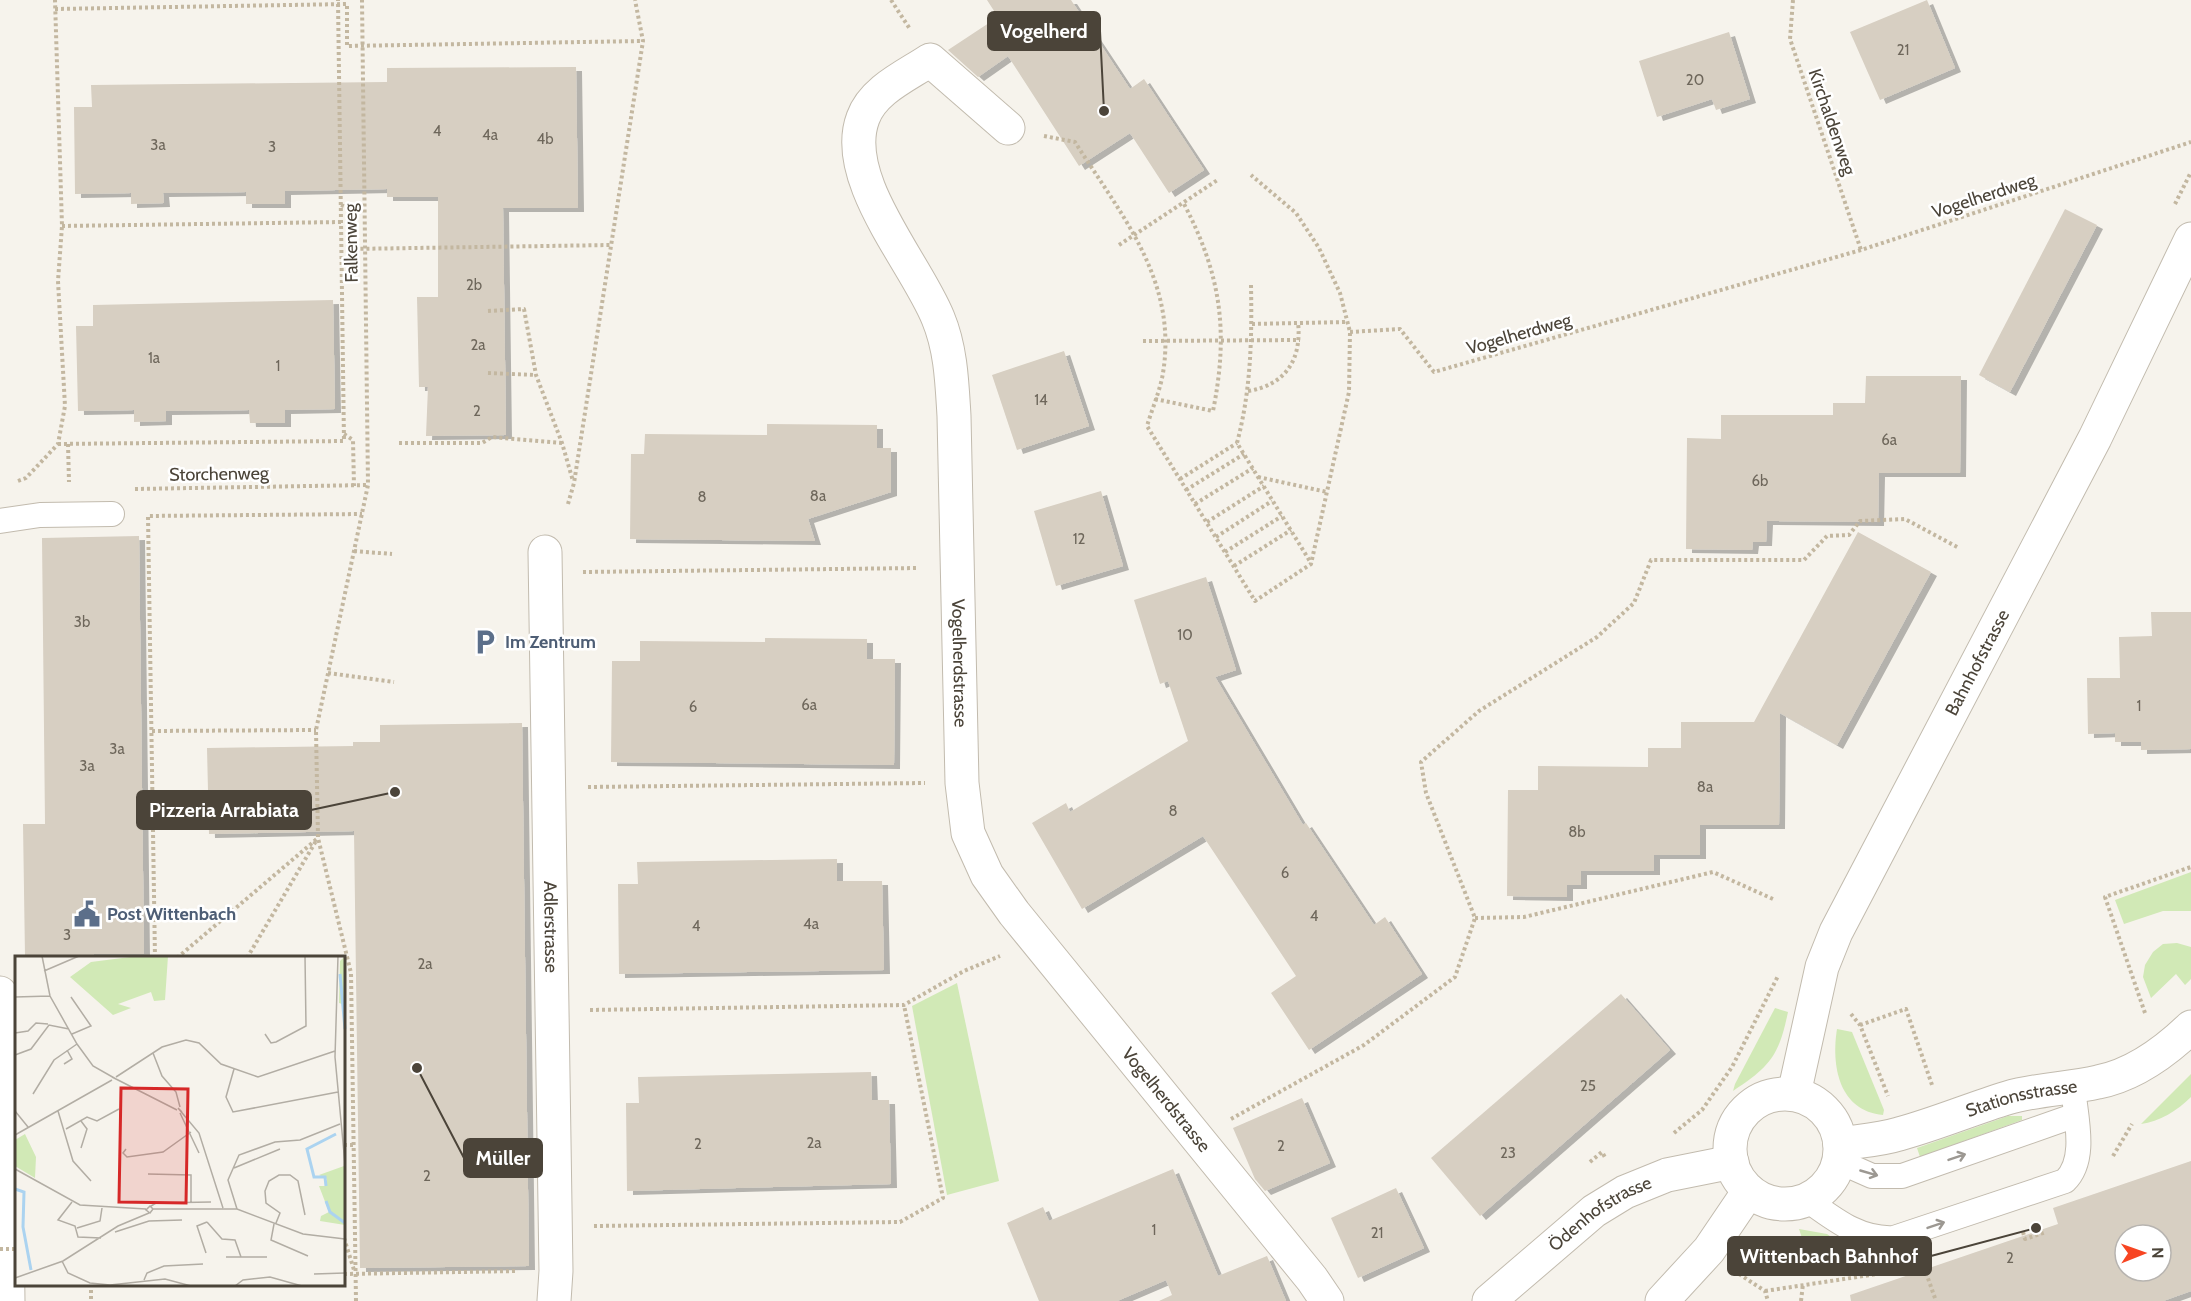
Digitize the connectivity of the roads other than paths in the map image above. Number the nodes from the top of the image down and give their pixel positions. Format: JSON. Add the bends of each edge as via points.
{"nodes":[{"id":1,"x":1008,"y":128,"type":"road end"},
{"id":2,"x":2191,"y":239,"type":"edge"},
{"id":3,"x":111,"y":514,"type":"dead end"},
{"id":4,"x":0,"y":521,"type":"edge"},
{"id":5,"x":544,"y":552,"type":"dead end"},
{"id":6,"x":0,"y":993,"type":"edge"},
{"id":7,"x":2191,"y":1027,"type":"edge"},
{"id":8,"x":1794,"y":1094,"type":"junction"},
{"id":9,"x":2074,"y":1101,"type":"junction"},
{"id":10,"x":1839,"y":1153,"type":"junction"},
{"id":11,"x":1732,"y":1162,"type":"junction"},
{"id":12,"x":1749,"y":1191,"type":"junction"},
{"id":13,"x":1806,"y":1200,"type":"junction"},
{"id":14,"x":555,"y":1286,"type":"edge"},
{"id":15,"x":8,"y":1301,"type":"edge"},
{"id":16,"x":1327,"y":1301,"type":"edge"},
{"id":17,"x":1489,"y":1301,"type":"edge"},
{"id":18,"x":1662,"y":1301,"type":"edge"}],
"edges":[{"from":1,"to":16,"type":"street","name":"Vogelherdstrasse","via":[[930,60],[876,95],[862,118],[858,147],[864,178],[939,319],[951,363],[962,783],[968,833],[987,875],[1014,913]]},
{"from":2,"to":8,"type":"street","name":"Bahnhofstrasse","via":[[2095,438],[1836,932],[1822,967]]},
{"from":3,"to":4,"type":"lane","via":[[40,514]]},
{"from":5,"to":14,"type":"street","name":"Adlerstrasse"},
{"from":6,"to":15,"type":"street","via":[[4,1003]]},
{"from":7,"to":9,"type":"street","name":"Stationsstrasse","via":[[2166,1050],[2142,1065],[2100,1082]]},
{"from":8,"to":10,"type":"street","via":[[1825,1111],[1835,1126]]},
{"from":8,"to":11,"type":"street","via":[[1763,1098],[1750,1106],[1731,1139]]},
{"from":9,"to":10,"type":"street","name":"Stationsstrasse","via":[[2039,1090]]},
{"from":13,"to":9,"type":"lane","one_way":true,"via":[[1849,1229],[1878,1239],[1894,1238],[2065,1180],[2072,1174],[2078,1155]]},
{"from":10,"to":13,"type":"street","via":[[1832,1177],[1821,1191]]},
{"from":11,"to":12,"type":"street"},
{"from":11,"to":17,"type":"street","name":"Ödenhofstrasse","via":[[1667,1176],[1625,1192],[1594,1211]]},
{"from":12,"to":13,"type":"street","via":[[1777,1203]]},
{"from":12,"to":18,"type":"street","via":[[1709,1250]]}]}
